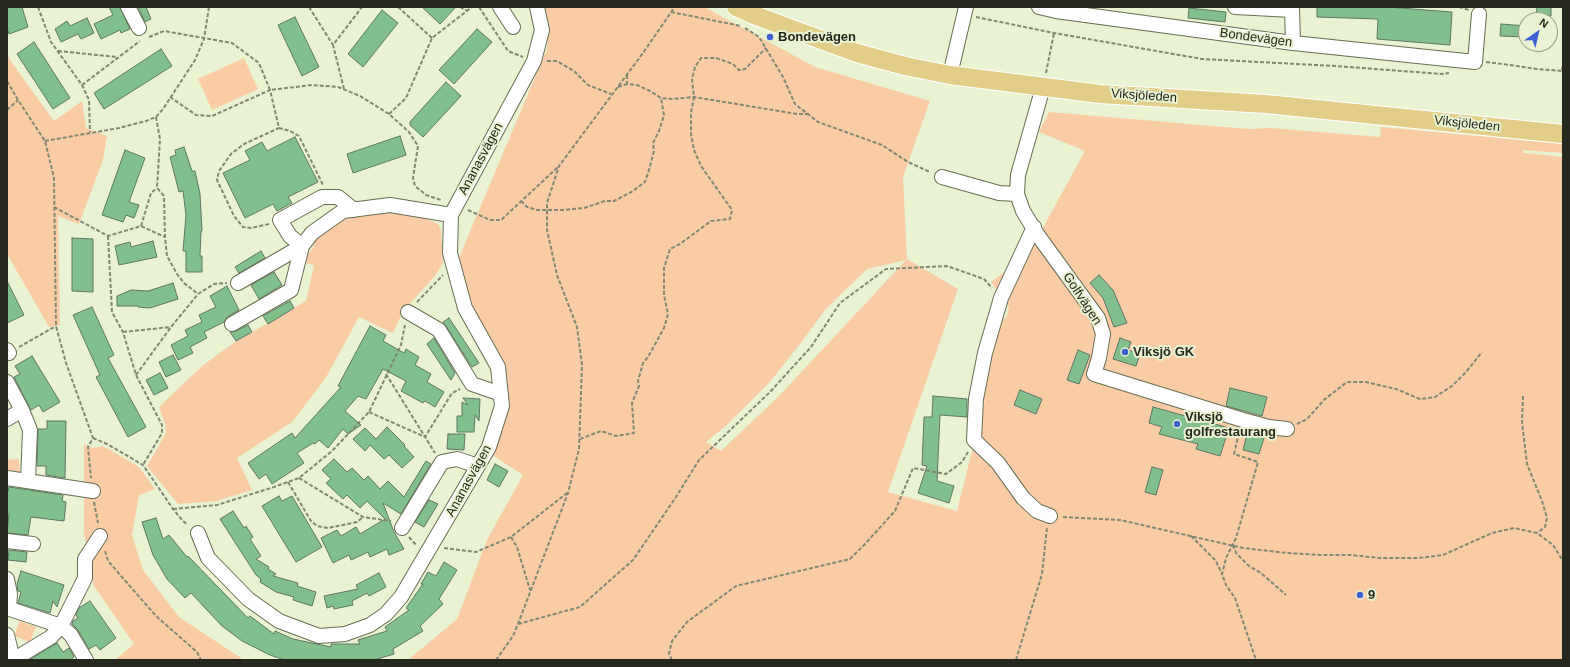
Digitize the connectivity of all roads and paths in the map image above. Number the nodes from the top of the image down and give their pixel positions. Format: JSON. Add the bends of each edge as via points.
{"nodes":[{"id":1,"x":38,"y":7,"type":"edge"},
{"id":2,"x":128,"y":7,"type":"edge"},
{"id":3,"x":208,"y":7,"type":"edge"},
{"id":4,"x":309,"y":7,"type":"edge"},
{"id":5,"x":362,"y":7,"type":"edge"},
{"id":6,"x":398,"y":7,"type":"edge"},
{"id":7,"x":460,"y":7,"type":"edge"},
{"id":8,"x":472,"y":7,"type":"edge"},
{"id":9,"x":479,"y":7,"type":"edge"},
{"id":10,"x":500,"y":7,"type":"edge"},
{"id":11,"x":537,"y":7,"type":"edge"},
{"id":12,"x":736,"y":7,"type":"edge"},
{"id":13,"x":1038,"y":7,"type":"edge"},
{"id":14,"x":1235,"y":7,"type":"edge"},
{"id":15,"x":674,"y":8,"type":"edge"},
{"id":16,"x":1056,"y":9,"type":"edge"},
{"id":17,"x":1292,"y":9,"type":"edge"},
{"id":18,"x":467,"y":11,"type":"junction"},
{"id":19,"x":965,"y":11,"type":"edge"},
{"id":20,"x":671,"y":12,"type":"junction"},
{"id":21,"x":1479,"y":14,"type":"dead end"},
{"id":22,"x":513,"y":27,"type":"dead end"},
{"id":23,"x":1054,"y":33,"type":"junction"},
{"id":24,"x":141,"y":34,"type":"junction"},
{"id":25,"x":432,"y":38,"type":"junction"},
{"id":26,"x":204,"y":39,"type":"junction"},
{"id":27,"x":1293,"y":43,"type":"junction"},
{"id":28,"x":333,"y":45,"type":"junction"},
{"id":29,"x":766,"y":48,"type":"junction"},
{"id":30,"x":58,"y":51,"type":"junction"},
{"id":31,"x":117,"y":57,"type":"junction"},
{"id":32,"x":534,"y":61,"type":"junction"},
{"id":33,"x":1470,"y":61,"type":"junction"},
{"id":34,"x":1563,"y":64,"type":"edge"},
{"id":35,"x":1562,"y":70,"type":"edge"},
{"id":36,"x":627,"y":74,"type":"junction"},
{"id":37,"x":950,"y":76,"type":"junction"},
{"id":38,"x":7,"y":81,"type":"edge"},
{"id":39,"x":628,"y":84,"type":"junction"},
{"id":40,"x":82,"y":85,"type":"junction"},
{"id":41,"x":617,"y":87,"type":"junction"},
{"id":42,"x":1042,"y":87,"type":"junction"},
{"id":43,"x":344,"y":89,"type":"junction"},
{"id":44,"x":270,"y":90,"type":"junction"},
{"id":45,"x":612,"y":94,"type":"junction"},
{"id":46,"x":170,"y":97,"type":"junction"},
{"id":47,"x":694,"y":97,"type":"junction"},
{"id":48,"x":661,"y":98,"type":"junction"},
{"id":49,"x":18,"y":100,"type":"junction"},
{"id":50,"x":7,"y":110,"type":"edge"},
{"id":51,"x":389,"y":114,"type":"junction"},
{"id":52,"x":808,"y":114,"type":"junction"},
{"id":53,"x":156,"y":116,"type":"junction"},
{"id":54,"x":278,"y":128,"type":"junction"},
{"id":55,"x":90,"y":132,"type":"junction"},
{"id":56,"x":1563,"y":134,"type":"edge"},
{"id":57,"x":45,"y":141,"type":"junction"},
{"id":58,"x":559,"y":166,"type":"junction"},
{"id":59,"x":942,"y":177,"type":"joint"},
{"id":60,"x":157,"y":188,"type":"junction"},
{"id":61,"x":1017,"y":194,"type":"junction"},
{"id":62,"x":329,"y":197,"type":"junction"},
{"id":63,"x":521,"y":201,"type":"junction"},
{"id":64,"x":54,"y":207,"type":"junction"},
{"id":65,"x":354,"y":210,"type":"junction"},
{"id":66,"x":454,"y":210,"type":"junction"},
{"id":67,"x":547,"y":210,"type":"junction"},
{"id":68,"x":280,"y":220,"type":"junction"},
{"id":69,"x":141,"y":226,"type":"junction"},
{"id":70,"x":1034,"y":227,"type":"junction"},
{"id":71,"x":108,"y":236,"type":"junction"},
{"id":72,"x":165,"y":236,"type":"junction"},
{"id":73,"x":302,"y":246,"type":"junction"},
{"id":74,"x":453,"y":263,"type":"junction"},
{"id":75,"x":238,"y":284,"type":"joint"},
{"id":76,"x":198,"y":294,"type":"junction"},
{"id":77,"x":1001,"y":298,"type":"junction"},
{"id":78,"x":408,"y":312,"type":"junction"},
{"id":79,"x":232,"y":324,"type":"dead end"},
{"id":80,"x":56,"y":326,"type":"junction"},
{"id":81,"x":171,"y":327,"type":"junction"},
{"id":82,"x":123,"y":332,"type":"junction"},
{"id":83,"x":8,"y":352,"type":"edge"},
{"id":84,"x":1482,"y":352,"type":"dead end"},
{"id":85,"x":386,"y":374,"type":"junction"},
{"id":86,"x":136,"y":375,"type":"junction"},
{"id":87,"x":7,"y":382,"type":"edge"},
{"id":88,"x":472,"y":384,"type":"junction"},
{"id":89,"x":501,"y":394,"type":"junction"},
{"id":90,"x":1523,"y":396,"type":"dead end"},
{"id":91,"x":22,"y":410,"type":"junction"},
{"id":92,"x":369,"y":412,"type":"junction"},
{"id":93,"x":7,"y":419,"type":"edge"},
{"id":94,"x":1243,"y":420,"type":"junction"},
{"id":95,"x":1287,"y":429,"type":"joint"},
{"id":96,"x":425,"y":437,"type":"junction"},
{"id":97,"x":93,"y":438,"type":"junction"},
{"id":98,"x":580,"y":440,"type":"junction"},
{"id":99,"x":974,"y":440,"type":"junction"},
{"id":100,"x":442,"y":462,"type":"junction"},
{"id":101,"x":143,"y":465,"type":"junction"},
{"id":102,"x":478,"y":466,"type":"junction"},
{"id":103,"x":7,"y":478,"type":"edge"},
{"id":104,"x":299,"y":478,"type":"junction"},
{"id":105,"x":28,"y":481,"type":"junction"},
{"id":106,"x":288,"y":482,"type":"junction"},
{"id":107,"x":93,"y":491,"type":"junction"},
{"id":108,"x":568,"y":493,"type":"junction"},
{"id":109,"x":173,"y":509,"type":"junction"},
{"id":110,"x":1050,"y":516,"type":"junction"},
{"id":111,"x":363,"y":517,"type":"junction"},
{"id":112,"x":402,"y":528,"type":"junction"},
{"id":113,"x":198,"y":533,"type":"joint"},
{"id":114,"x":1537,"y":533,"type":"junction"},
{"id":115,"x":100,"y":536,"type":"junction"},
{"id":116,"x":1190,"y":536,"type":"junction"},
{"id":117,"x":511,"y":537,"type":"junction"},
{"id":118,"x":7,"y":541,"type":"edge"},
{"id":119,"x":33,"y":544,"type":"dead end"},
{"id":120,"x":1233,"y":545,"type":"junction"},
{"id":121,"x":431,"y":546,"type":"junction"},
{"id":122,"x":1563,"y":561,"type":"edge"},
{"id":123,"x":1222,"y":574,"type":"junction"},
{"id":124,"x":7,"y":579,"type":"edge"},
{"id":125,"x":530,"y":592,"type":"junction"},
{"id":126,"x":1286,"y":595,"type":"dead end"},
{"id":127,"x":8,"y":608,"type":"edge"},
{"id":128,"x":518,"y":624,"type":"junction"},
{"id":129,"x":61,"y":626,"type":"junction"},
{"id":130,"x":7,"y":635,"type":"edge"},
{"id":131,"x":13,"y":660,"type":"edge"},
{"id":132,"x":86,"y":660,"type":"edge"},
{"id":133,"x":201,"y":660,"type":"edge"},
{"id":134,"x":496,"y":660,"type":"edge"},
{"id":135,"x":672,"y":660,"type":"edge"},
{"id":136,"x":1016,"y":660,"type":"edge"},
{"id":137,"x":1256,"y":660,"type":"edge"}],
"edges":[{"from":1,"to":30,"type":"path","via":[[51,42]]},
{"from":2,"to":24,"type":"street"},
{"from":3,"to":26,"type":"path"},
{"from":4,"to":28,"type":"path"},
{"from":5,"to":28,"type":"path"},
{"from":6,"to":25,"type":"path"},
{"from":7,"to":18,"type":"path"},
{"from":8,"to":18,"type":"path"},
{"from":9,"to":32,"type":"path","via":[[508,51]]},
{"from":10,"to":22,"type":"street"},
{"from":11,"to":32,"type":"street","name":"Ananasvägen","via":[[542,30]]},
{"from":12,"to":37,"type":"main road","name":"Viksjöleden","via":[[857,53]]},
{"from":13,"to":16,"type":"street","name":"Bondevägen"},
{"from":14,"to":17,"type":"street"},
{"from":15,"to":20,"type":"path"},
{"from":16,"to":27,"type":"street","name":"Bondevägen"},
{"from":17,"to":27,"type":"street"},
{"from":18,"to":25,"type":"path"},
{"from":19,"to":23,"type":"path"},
{"from":19,"to":37,"type":"street"},
{"from":20,"to":29,"type":"path","via":[[742,26],[759,37]]},
{"from":20,"to":36,"type":"path"},
{"from":21,"to":33,"type":"street"},
{"from":23,"to":33,"type":"path","via":[[1202,59],[1442,74],[1458,72]]},
{"from":23,"to":42,"type":"path"},
{"from":24,"to":26,"type":"path","via":[[164,32]]},
{"from":24,"to":31,"type":"path"},
{"from":25,"to":51,"type":"path","via":[[406,98]]},
{"from":26,"to":44,"type":"path","via":[[232,43],[259,63]]},
{"from":26,"to":46,"type":"path","via":[[195,60]]},
{"from":27,"to":33,"type":"street","name":"Bondevägen"},
{"from":28,"to":43,"type":"path"},
{"from":29,"to":47,"type":"path","via":[[745,69],[739,70],[732,64],[716,58],[701,58],[692,79]]},
{"from":29,"to":52,"type":"path","via":[[795,104]]},
{"from":30,"to":31,"type":"path"},
{"from":30,"to":40,"type":"path"},
{"from":31,"to":40,"type":"path"},
{"from":32,"to":45,"type":"path","via":[[557,61],[574,71],[588,85]]},
{"from":32,"to":66,"type":"street","name":"Ananasvägen"},
{"from":33,"to":35,"type":"path"},
{"from":34,"to":35,"type":"path"},
{"from":36,"to":39,"type":"path"},
{"from":36,"to":41,"type":"path"},
{"from":37,"to":42,"type":"main road","name":"Viksjöleden"},
{"from":38,"to":49,"type":"path"},
{"from":39,"to":41,"type":"path"},
{"from":39,"to":48,"type":"path","via":[[637,85]]},
{"from":40,"to":55,"type":"path","via":[[89,100]]},
{"from":41,"to":45,"type":"path"},
{"from":42,"to":56,"type":"main road","name":"Viksjöleden","via":[[1100,94],[1274,105]]},
{"from":42,"to":61,"type":"street","name":"Golfvägen","via":[[1018,175]]},
{"from":43,"to":44,"type":"path","via":[[312,85]]},
{"from":43,"to":51,"type":"path"},
{"from":44,"to":46,"type":"path","via":[[212,116],[196,115]]},
{"from":44,"to":54,"type":"path"},
{"from":45,"to":58,"type":"path"},
{"from":46,"to":53,"type":"path"},
{"from":47,"to":48,"type":"path"},
{"from":47,"to":52,"type":"path"},
{"from":47,"to":98,"type":"path","via":[[691,113],[694,150],[701,166],[732,210],[730,219],[711,221],[670,249],[664,268],[664,295],[668,314],[664,328],[643,363],[638,380],[639,386],[632,403],[634,433],[616,436],[601,431]]},
{"from":48,"to":67,"type":"path","via":[[664,115],[653,143],[654,151],[645,182],[614,201],[605,201],[584,208]]},
{"from":49,"to":50,"type":"path"},
{"from":49,"to":57,"type":"path"},
{"from":51,"to":66,"type":"path","via":[[409,132],[418,146],[413,178],[415,186]]},
{"from":52,"to":59,"type":"path","via":[[818,122],[882,146],[908,162]]},
{"from":53,"to":55,"type":"path","via":[[146,121]]},
{"from":53,"to":60,"type":"path","via":[[160,140]]},
{"from":54,"to":62,"type":"path","via":[[299,136]]},
{"from":54,"to":68,"type":"path","via":[[244,144],[231,154],[219,171],[217,180],[234,216],[243,227],[251,228]]},
{"from":55,"to":57,"type":"path"},
{"from":57,"to":64,"type":"path","via":[[54,178]]},
{"from":58,"to":63,"type":"path"},
{"from":58,"to":67,"type":"path"},
{"from":59,"to":61,"type":"street","via":[[1000,193]]},
{"from":60,"to":69,"type":"path","via":[[151,193]]},
{"from":60,"to":72,"type":"path","via":[[164,196]]},
{"from":61,"to":70,"type":"street","name":"Golfvägen","via":[[1023,211]]},
{"from":62,"to":65,"type":"street","via":[[338,197]]},
{"from":62,"to":68,"type":"street","via":[[322,197]]},
{"from":63,"to":66,"type":"path","via":[[501,220],[490,220]]},
{"from":63,"to":67,"type":"path","via":[[527,207]]},
{"from":64,"to":71,"type":"path"},
{"from":64,"to":80,"type":"path"},
{"from":65,"to":66,"type":"street","via":[[390,205]]},
{"from":65,"to":73,"type":"street","via":[[343,211],[312,234]]},
{"from":66,"to":74,"type":"street","name":"Ananasvägen","via":[[450,254]]},
{"from":67,"to":98,"type":"path","via":[[547,230],[557,275],[577,327],[582,365]]},
{"from":68,"to":73,"type":"street","via":[[290,236]]},
{"from":69,"to":71,"type":"path"},
{"from":69,"to":72,"type":"path"},
{"from":70,"to":77,"type":"street"},
{"from":70,"to":94,"type":"street","name":"Golfvägen","via":[[1098,318],[1103,334],[1094,374]]},
{"from":71,"to":82,"type":"path","via":[[112,312]]},
{"from":72,"to":76,"type":"path","via":[[167,256],[177,274]]},
{"from":73,"to":75,"type":"street"},
{"from":73,"to":79,"type":"street","via":[[291,290]]},
{"from":74,"to":78,"type":"path"},
{"from":74,"to":89,"type":"street","name":"Ananasvägen","via":[[465,308],[498,367]]},
{"from":75,"to":76,"type":"path","via":[[214,284]]},
{"from":76,"to":81,"type":"path"},
{"from":77,"to":99,"type":"street","via":[[985,353],[976,399]]},
{"from":77,"to":128,"type":"path","via":[[984,279],[947,266],[886,269],[840,303],[811,348],[770,392],[699,460],[633,560],[580,606]]},
{"from":78,"to":85,"type":"path","via":[[401,345]]},
{"from":78,"to":88,"type":"street","via":[[439,330]]},
{"from":80,"to":83,"type":"path"},
{"from":80,"to":97,"type":"path","via":[[66,363]]},
{"from":81,"to":82,"type":"path"},
{"from":81,"to":86,"type":"path"},
{"from":82,"to":86,"type":"path"},
{"from":84,"to":95,"type":"path","via":[[1456,382],[1435,397],[1420,399],[1396,389],[1366,382],[1346,382],[1325,399],[1307,419]]},
{"from":85,"to":92,"type":"path"},
{"from":85,"to":96,"type":"path"},
{"from":86,"to":101,"type":"path","via":[[162,425],[162,433]]},
{"from":87,"to":91,"type":"street"},
{"from":88,"to":89,"type":"street"},
{"from":88,"to":96,"type":"path","via":[[452,393]]},
{"from":89,"to":102,"type":"street","name":"Ananasvägen","via":[[500,413],[489,447]]},
{"from":90,"to":114,"type":"path","via":[[1522,422],[1527,464],[1547,518],[1545,527]]},
{"from":91,"to":93,"type":"street"},
{"from":91,"to":105,"type":"street","via":[[30,430]]},
{"from":92,"to":96,"type":"path"},
{"from":92,"to":104,"type":"path","via":[[332,450]]},
{"from":94,"to":95,"type":"street","name":"Golfvägen"},
{"from":94,"to":120,"type":"path","via":[[1234,454],[1258,462]]},
{"from":96,"to":100,"type":"path"},
{"from":97,"to":101,"type":"path"},
{"from":97,"to":107,"type":"path","via":[[88,447]]},
{"from":98,"to":108,"type":"path"},
{"from":99,"to":110,"type":"street","via":[[998,463],[1023,498],[1037,510]]},
{"from":99,"to":135,"type":"path","via":[[962,462],[946,474],[913,468],[895,511],[850,559],[736,586],[687,622],[672,641],[669,654]]},
{"from":100,"to":102,"type":"street","via":[[457,460]]},
{"from":100,"to":112,"type":"street"},
{"from":101,"to":109,"type":"path"},
{"from":102,"to":121,"type":"street","name":"Ananasvägen"},
{"from":103,"to":105,"type":"street"},
{"from":104,"to":106,"type":"path"},
{"from":104,"to":111,"type":"path"},
{"from":105,"to":107,"type":"street"},
{"from":106,"to":109,"type":"path","via":[[217,505]]},
{"from":106,"to":111,"type":"path","via":[[311,521],[317,526],[335,527],[358,522]]},
{"from":107,"to":115,"type":"path"},
{"from":108,"to":117,"type":"path"},
{"from":108,"to":125,"type":"path"},
{"from":109,"to":113,"type":"path","via":[[182,521]]},
{"from":110,"to":116,"type":"path","via":[[1120,520]]},
{"from":110,"to":136,"type":"path","via":[[1042,574]]},
{"from":111,"to":112,"type":"path","via":[[390,520]]},
{"from":112,"to":121,"type":"path","via":[[418,548]]},
{"from":113,"to":121,"type":"street","name":"Ananasvägen","via":[[208,558],[248,599],[278,621],[319,636],[345,634],[370,625],[386,614],[401,597]]},
{"from":114,"to":120,"type":"path","via":[[1514,528],[1492,533],[1443,555],[1418,558],[1321,556]]},
{"from":114,"to":122,"type":"path","via":[[1553,545]]},
{"from":115,"to":129,"type":"street","via":[[85,559],[85,578]]},
{"from":115,"to":133,"type":"path","via":[[108,562],[156,616],[197,652]]},
{"from":116,"to":120,"type":"path"},
{"from":116,"to":123,"type":"path","via":[[1216,561]]},
{"from":117,"to":121,"type":"path","via":[[476,552]]},
{"from":117,"to":125,"type":"path","via":[[517,547]]},
{"from":118,"to":119,"type":"street"},
{"from":120,"to":123,"type":"path"},
{"from":120,"to":126,"type":"path","via":[[1236,553],[1249,566]]},
{"from":123,"to":137,"type":"path","via":[[1235,598]]},
{"from":124,"to":127,"type":"street","via":[[10,594]]},
{"from":125,"to":128,"type":"path"},
{"from":127,"to":129,"type":"street"},
{"from":128,"to":134,"type":"path"},
{"from":129,"to":131,"type":"street","via":[[51,637]]},
{"from":129,"to":132,"type":"street","via":[[71,635]]},
{"from":130,"to":131,"type":"street"}]}
